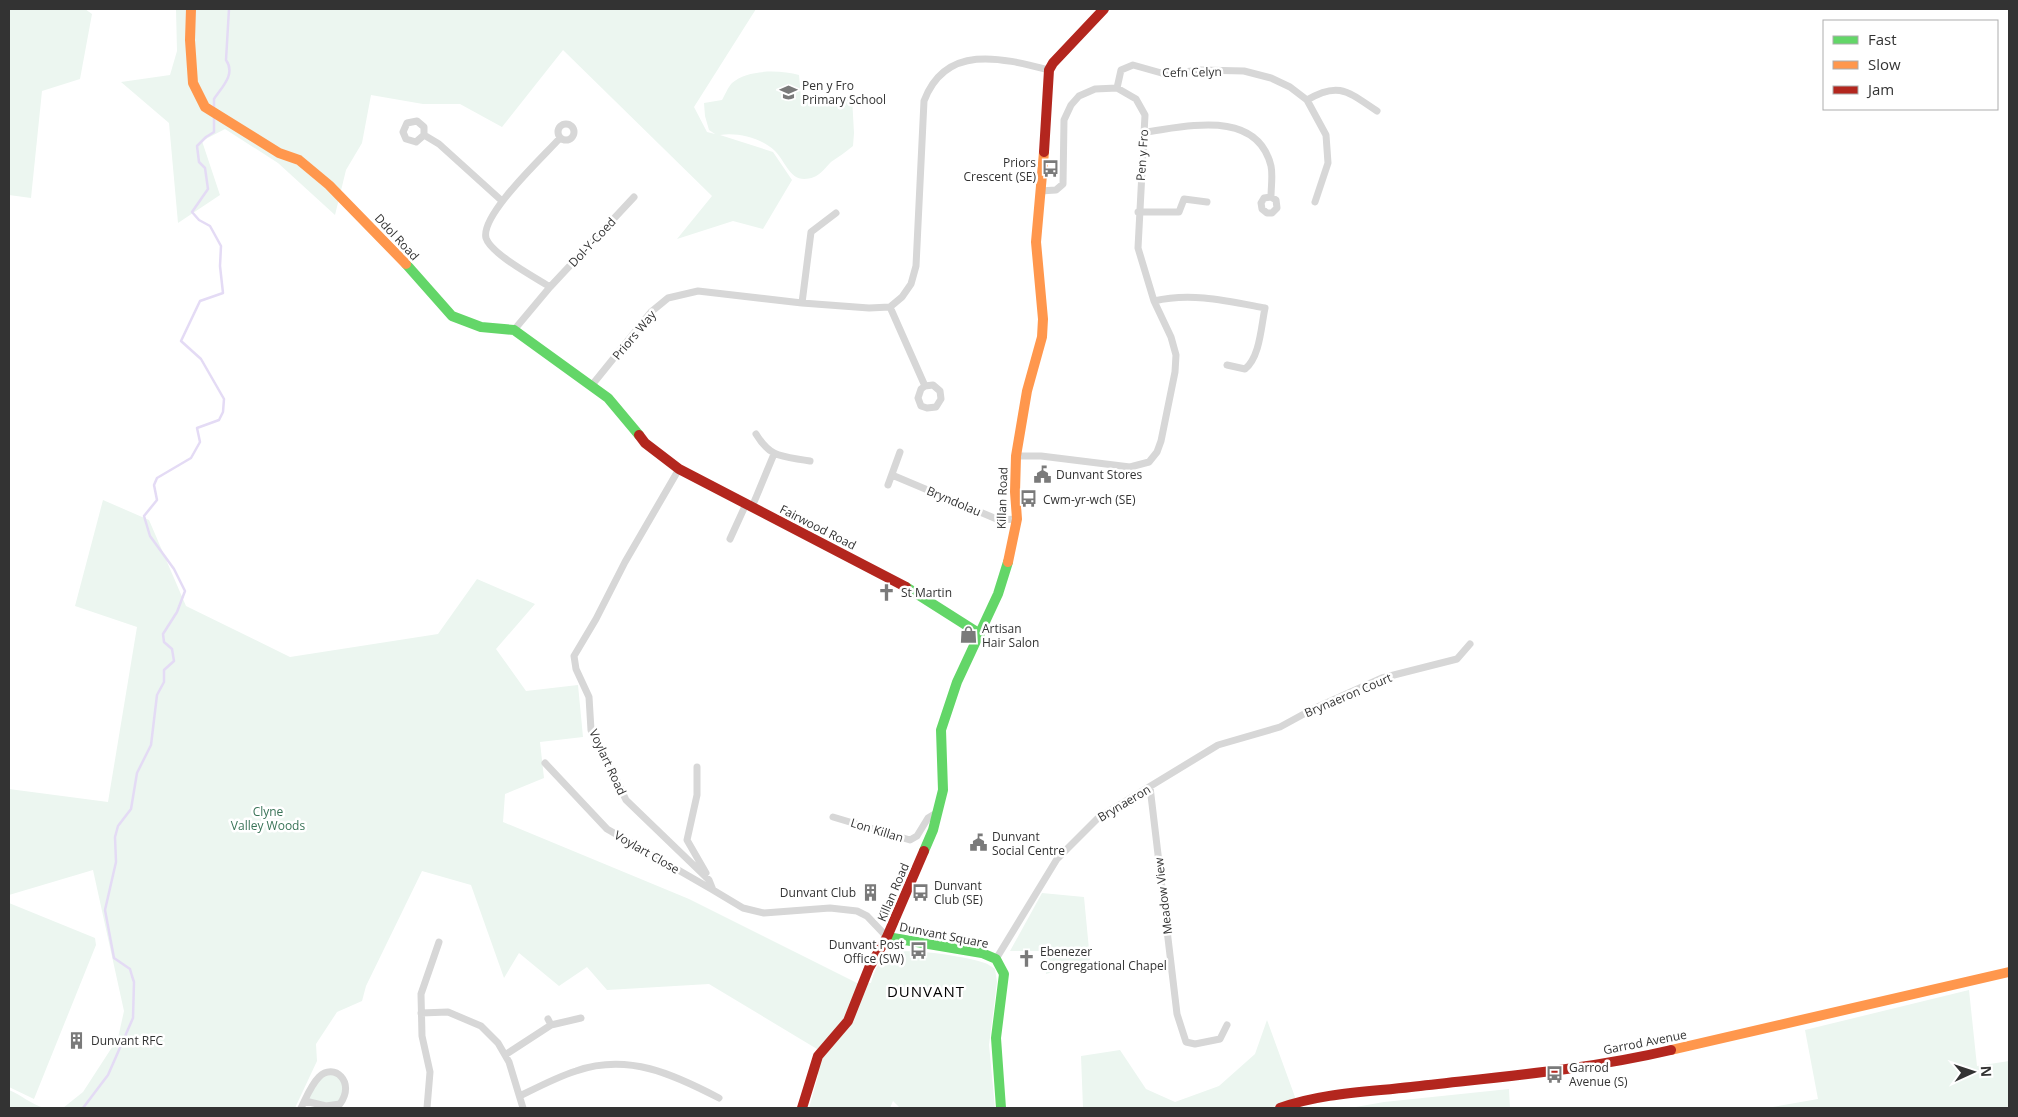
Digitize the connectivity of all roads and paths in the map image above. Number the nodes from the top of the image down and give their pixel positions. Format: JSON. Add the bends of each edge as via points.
{"nodes":[{"id":1,"x":191,"y":9,"type":"edge"},
{"id":2,"x":1104,"y":9,"type":"edge"},
{"id":3,"x":1049,"y":70,"type":"junction"},
{"id":4,"x":1117,"y":88,"type":"junction"},
{"id":5,"x":1307,"y":100,"type":"junction"},
{"id":6,"x":1377,"y":111,"type":"dead end"},
{"id":7,"x":1145,"y":132,"type":"junction"},
{"id":8,"x":424,"y":135,"type":"dead end"},
{"id":9,"x":560,"y":138,"type":"dead end"},
{"id":10,"x":1040,"y":191,"type":"junction"},
{"id":11,"x":1271,"y":196,"type":"dead end"},
{"id":12,"x":634,"y":197,"type":"dead end"},
{"id":13,"x":502,"y":201,"type":"junction"},
{"id":14,"x":1207,"y":202,"type":"dead end"},
{"id":15,"x":1315,"y":202,"type":"dead end"},
{"id":16,"x":1138,"y":212,"type":"junction"},
{"id":17,"x":836,"y":213,"type":"dead end"},
{"id":18,"x":550,"y":287,"type":"junction"},
{"id":19,"x":1154,"y":301,"type":"junction"},
{"id":20,"x":802,"y":303,"type":"junction"},
{"id":21,"x":890,"y":307,"type":"junction"},
{"id":22,"x":514,"y":330,"type":"junction"},
{"id":23,"x":1227,"y":365,"type":"dead end"},
{"id":24,"x":592,"y":385,"type":"junction"},
{"id":25,"x":925,"y":386,"type":"dead end"},
{"id":26,"x":756,"y":434,"type":"dead end"},
{"id":27,"x":645,"y":443,"type":"joint"},
{"id":28,"x":900,"y":452,"type":"dead end"},
{"id":29,"x":774,"y":454,"type":"junction"},
{"id":30,"x":1016,"y":456,"type":"junction"},
{"id":31,"x":810,"y":461,"type":"dead end"},
{"id":32,"x":680,"y":469,"type":"junction"},
{"id":33,"x":892,"y":475,"type":"junction"},
{"id":34,"x":888,"y":485,"type":"dead end"},
{"id":35,"x":749,"y":506,"type":"junction"},
{"id":36,"x":1016,"y":519,"type":"junction"},
{"id":37,"x":730,"y":539,"type":"dead end"},
{"id":38,"x":980,"y":634,"type":"junction"},
{"id":39,"x":1470,"y":644,"type":"dead end"},
{"id":40,"x":1280,"y":727,"type":"joint"},
{"id":41,"x":545,"y":763,"type":"dead end"},
{"id":42,"x":697,"y":767,"type":"dead end"},
{"id":43,"x":1150,"y":788,"type":"junction"},
{"id":44,"x":938,"y":812,"type":"junction"},
{"id":45,"x":833,"y":817,"type":"dead end"},
{"id":46,"x":710,"y":880,"type":"junction"},
{"id":47,"x":713,"y":890,"type":"junction"},
{"id":48,"x":887,"y":937,"type":"junction"},
{"id":49,"x":440,"y":940,"type":"dead end"},
{"id":50,"x":996,"y":959,"type":"junction"},
{"id":51,"x":2009,"y":972,"type":"edge"},
{"id":52,"x":421,"y":1013,"type":"junction"},
{"id":53,"x":581,"y":1018,"type":"dead end"},
{"id":54,"x":1227,"y":1025,"type":"dead end"},
{"id":55,"x":505,"y":1055,"type":"junction"},
{"id":56,"x":703,"y":1089,"type":"junction"},
{"id":57,"x":520,"y":1096,"type":"junction"},
{"id":58,"x":699,"y":1098,"type":"dead end"},
{"id":59,"x":719,"y":1098,"type":"dead end"},
{"id":60,"x":304,"y":1101,"type":"junction"},
{"id":61,"x":301,"y":1108,"type":"edge"},
{"id":62,"x":427,"y":1108,"type":"edge"},
{"id":63,"x":523,"y":1108,"type":"edge"},
{"id":64,"x":802,"y":1108,"type":"edge"},
{"id":65,"x":1001,"y":1108,"type":"edge"},
{"id":66,"x":1280,"y":1108,"type":"edge"}],
"edges":[{"from":1,"to":22,"type":"street","name":"Ddol Road","via":[[193,83],[205,107],[279,153],[299,160],[329,185],[393,248],[452,316],[481,327]]},
{"from":2,"to":3,"type":"street"},
{"from":3,"to":10,"type":"street","name":"Killan Road"},
{"from":3,"to":21,"type":"street","via":[[987,58],[964,62],[944,72],[930,86],[924,101],[916,266],[911,284]]},
{"from":4,"to":5,"type":"street","name":"Cefn Celyn","via":[[1121,70],[1133,65],[1165,74],[1201,70],[1244,71],[1275,80]]},
{"from":4,"to":7,"type":"street","name":"Pen y Fro","via":[[1136,99],[1145,115]]},
{"from":4,"to":10,"type":"street","via":[[1095,88],[1079,96],[1071,105],[1064,120],[1063,184],[1056,190]]},
{"from":5,"to":6,"type":"street","via":[[1331,89],[1354,96]]},
{"from":5,"to":15,"type":"street","name":"Cefn Celyn","via":[[1326,135],[1328,153],[1328,163]]},
{"from":7,"to":11,"type":"street","via":[[1210,124],[1250,134],[1262,147],[1271,166]]},
{"from":7,"to":16,"type":"street","name":"Pen y Fro"},
{"from":8,"to":13,"type":"street"},
{"from":9,"to":13,"type":"street"},
{"from":10,"to":30,"type":"street","name":"Killan Road","via":[[1036,242],[1042,337],[1027,390]]},
{"from":12,"to":18,"type":"street","name":"Dol-Y-Coed"},
{"from":13,"to":18,"type":"street","via":[[486,227],[486,239],[495,250]]},
{"from":14,"to":16,"type":"street","via":[[1184,199],[1179,212]]},
{"from":16,"to":19,"type":"street","name":"Pen y Fro","via":[[1138,248]]},
{"from":17,"to":20,"type":"street","via":[[811,232]]},
{"from":18,"to":22,"type":"street","name":"Dol-Y-Coed"},
{"from":19,"to":23,"type":"street","via":[[1172,297],[1213,298],[1265,308],[1251,364],[1245,369]]},
{"from":19,"to":30,"type":"street","name":"Pen y Fro","via":[[1176,355],[1161,441],[1150,462],[1130,467]]},
{"from":20,"to":21,"type":"street","name":"Priors Way"},
{"from":20,"to":24,"type":"street","name":"Priors Way","via":[[698,291],[668,298],[651,312]]},
{"from":21,"to":25,"type":"street"},
{"from":22,"to":24,"type":"street","name":"Ddol Road"},
{"from":24,"to":27,"type":"street","name":"Ddol Road","via":[[608,398]]},
{"from":26,"to":29,"type":"street","via":[[763,446]]},
{"from":27,"to":32,"type":"street","name":"Fairwood Road"},
{"from":28,"to":33,"type":"street"},
{"from":29,"to":31,"type":"street"},
{"from":29,"to":35,"type":"street"},
{"from":30,"to":36,"type":"street","name":"Killan Road"},
{"from":32,"to":35,"type":"street","name":"Fairwood Road"},
{"from":32,"to":46,"type":"street","name":"Voylart Road","via":[[574,656],[576,669],[589,697],[591,730],[626,800]]},
{"from":33,"to":34,"type":"street"},
{"from":33,"to":36,"type":"street","name":"Bryndolau","via":[[999,520]]},
{"from":35,"to":37,"type":"street"},
{"from":35,"to":38,"type":"street","name":"Fairwood Road","via":[[898,582]]},
{"from":36,"to":38,"type":"street","name":"Killan Road","via":[[1010,556]]},
{"from":38,"to":44,"type":"street","name":"Killan Road","via":[[956,682],[941,730],[943,790]]},
{"from":39,"to":40,"type":"street","name":"Brynaeron Court","via":[[1457,659],[1382,678]]},
{"from":40,"to":43,"type":"street","name":"Brynaeron","via":[[1218,745]]},
{"from":41,"to":47,"type":"street","name":"Voylart Close","via":[[607,829]]},
{"from":42,"to":46,"type":"street","via":[[697,794],[687,840]]},
{"from":43,"to":50,"type":"street","name":"Brynaeron","via":[[1098,818],[1057,859]]},
{"from":43,"to":54,"type":"street","name":"Meadow View","via":[[1177,1014],[1186,1042],[1195,1044],[1220,1039]]},
{"from":44,"to":45,"type":"street","name":"Lon Killan","via":[[928,818],[917,836],[910,840]]},
{"from":44,"to":48,"type":"street","name":"Killan Road","via":[[934,830]]},
{"from":46,"to":47,"type":"street","name":"Voylart Road"},
{"from":47,"to":48,"type":"street","via":[[742,908],[764,913],[830,908],[857,911],[867,916]]},
{"from":48,"to":50,"type":"street","name":"Dunvant Square","via":[[982,953]]},
{"from":48,"to":64,"type":"street","name":"Killan Road","via":[[869,968],[848,1021],[818,1056]]},
{"from":49,"to":52,"type":"street","via":[[421,994]]},
{"from":50,"to":65,"type":"street","via":[[1004,974],[996,1038]]},
{"from":51,"to":66,"type":"street","name":"Garrod Avenue","via":[[1642,1057],[1342,1095]]},
{"from":52,"to":55,"type":"street","via":[[448,1012],[481,1026]]},
{"from":52,"to":62,"type":"street","via":[[430,1072]]},
{"from":53,"to":55,"type":"street","via":[[550,1022]]},
{"from":55,"to":57,"type":"street"},
{"from":56,"to":57,"type":"street","via":[[673,1074],[638,1065],[604,1064],[576,1071]]},
{"from":56,"to":58,"type":"street"},
{"from":56,"to":59,"type":"street"},
{"from":57,"to":63,"type":"street"},
{"from":60,"to":60,"type":"street","via":[[320,1076],[328,1073],[343,1078],[346,1096],[340,1104],[326,1106]]},
{"from":60,"to":61,"type":"street"}]}
